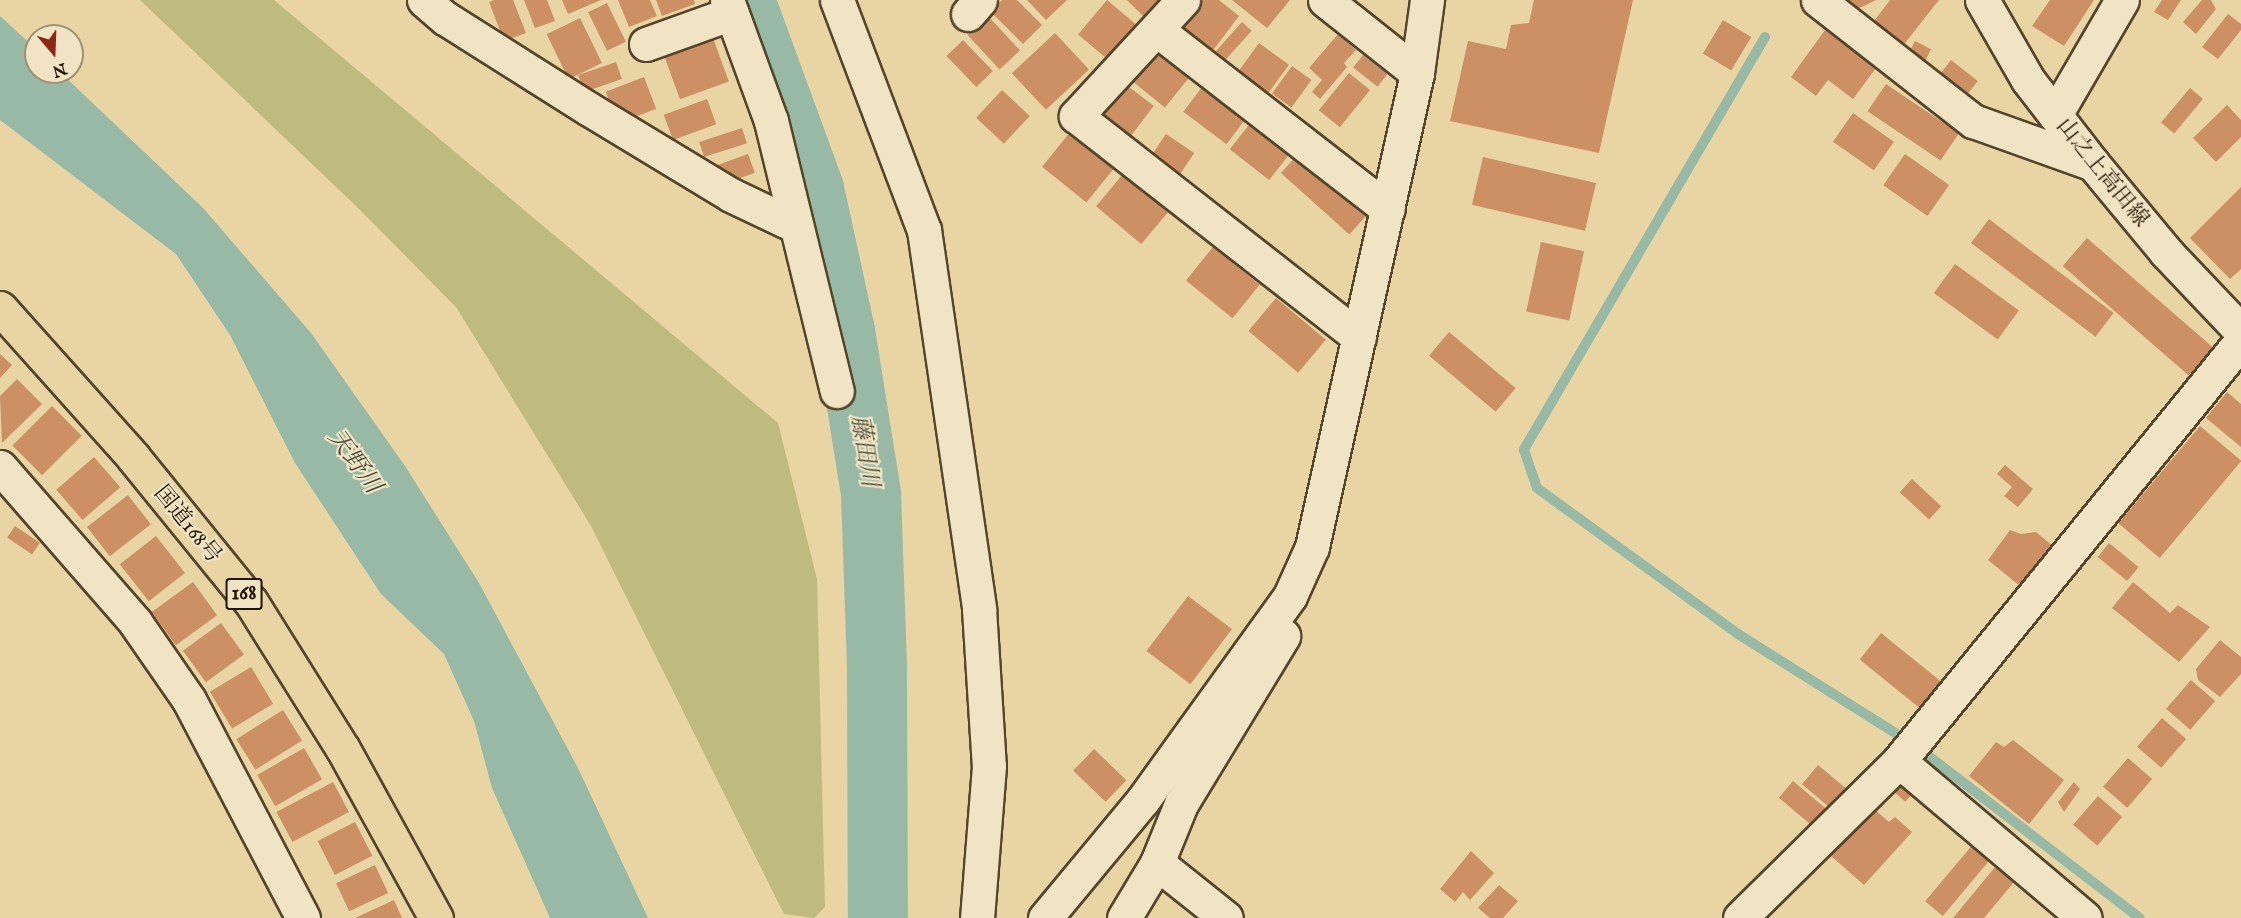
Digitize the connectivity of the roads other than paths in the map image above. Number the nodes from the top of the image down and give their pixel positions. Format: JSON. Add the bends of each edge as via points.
{"nodes":[{"id":1,"x":837,"y":0,"type":"edge"},
{"id":2,"x":1183,"y":0,"type":"edge"},
{"id":3,"x":1325,"y":0,"type":"edge"},
{"id":4,"x":1427,"y":0,"type":"edge"},
{"id":5,"x":1818,"y":0,"type":"edge"},
{"id":6,"x":1982,"y":0,"type":"edge"},
{"id":7,"x":2122,"y":0,"type":"edge"},
{"id":8,"x":439,"y":6,"type":"edge"},
{"id":9,"x":730,"y":7,"type":"edge"},
{"id":10,"x":1157,"y":30,"type":"junction"},
{"id":11,"x":646,"y":44,"type":"dead end"},
{"id":12,"x":1417,"y":73,"type":"junction"},
{"id":13,"x":2055,"y":115,"type":"junction"},
{"id":14,"x":2093,"y":164,"type":"junction"},
{"id":15,"x":1388,"y":208,"type":"junction"},
{"id":16,"x":794,"y":225,"type":"junction"},
{"id":17,"x":0,"y":308,"type":"edge"},
{"id":18,"x":2241,"y":331,"type":"edge"},
{"id":19,"x":1359,"y":337,"type":"junction"},
{"id":20,"x":2241,"y":341,"type":"edge"},
{"id":21,"x":837,"y":391,"type":"dead end"},
{"id":22,"x":0,"y":467,"type":"edge"},
{"id":23,"x":1290,"y":596,"type":"junction"},
{"id":24,"x":1899,"y":761,"type":"junction"},
{"id":25,"x":1157,"y":863,"type":"junction"},
{"id":26,"x":1045,"y":913,"type":"edge"},
{"id":27,"x":983,"y":914,"type":"edge"},
{"id":28,"x":303,"y":918,"type":"edge"},
{"id":29,"x":436,"y":918,"type":"edge"},
{"id":30,"x":1124,"y":918,"type":"edge"},
{"id":31,"x":1226,"y":918,"type":"edge"},
{"id":32,"x":1740,"y":918,"type":"edge"},
{"id":33,"x":2085,"y":918,"type":"edge"}],
"edges":[{"from":1,"to":27,"type":"street","via":[[924,231],[979,609],[989,766]]},
{"from":2,"to":10,"type":"street"},
{"from":3,"to":12,"type":"street"},
{"from":4,"to":12,"type":"street"},
{"from":5,"to":14,"type":"street","via":[[1973,122]]},
{"from":6,"to":13,"type":"street","name":"山之上高田線","via":[[2028,80]]},
{"from":7,"to":13,"type":"street"},
{"from":8,"to":16,"type":"street","via":[[721,189]]},
{"from":9,"to":11,"type":"street"},
{"from":9,"to":16,"type":"street","via":[[771,121]]},
{"from":10,"to":15,"type":"street"},
{"from":10,"to":19,"type":"street","via":[[1076,116]]},
{"from":12,"to":15,"type":"street"},
{"from":13,"to":14,"type":"street","name":"山之上高田線"},
{"from":14,"to":18,"type":"street","name":"山之上高田線","via":[[2166,252]]},
{"from":15,"to":19,"type":"street"},
{"from":16,"to":21,"type":"street"},
{"from":17,"to":29,"type":"highway","name":"国道168号","number":"168","via":[[133,458],[250,602],[343,749]]},
{"from":19,"to":23,"type":"street","via":[[1312,547]]},
{"from":20,"to":24,"type":"street"},
{"from":22,"to":28,"type":"street","via":[[135,622],[189,700]]},
{"from":23,"to":25,"type":"street","via":[[1295,615],[1181,804]]},
{"from":23,"to":26,"type":"street","via":[[1143,800]]},
{"from":24,"to":32,"type":"street"},
{"from":24,"to":33,"type":"street"},
{"from":25,"to":30,"type":"street"},
{"from":25,"to":31,"type":"street"}]}
